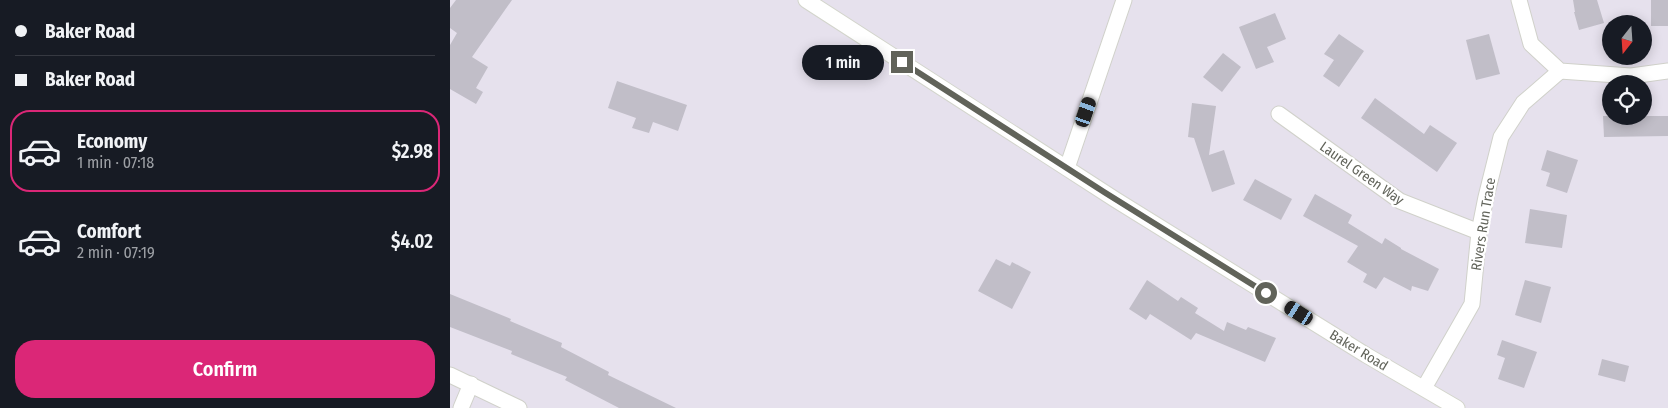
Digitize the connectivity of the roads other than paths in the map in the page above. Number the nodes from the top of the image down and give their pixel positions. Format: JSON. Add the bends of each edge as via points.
{"nodes":[{"id":1,"x":806,"y":0,"type":"edge"},
{"id":2,"x":1124,"y":0,"type":"edge"},
{"id":3,"x":1519,"y":0,"type":"edge"},
{"id":4,"x":1560,"y":71,"type":"junction"},
{"id":5,"x":1668,"y":71,"type":"edge"},
{"id":6,"x":1279,"y":114,"type":"dead end"},
{"id":7,"x":1067,"y":168,"type":"junction"},
{"id":8,"x":1479,"y":232,"type":"junction"},
{"id":9,"x":450,"y":375,"type":"edge"},
{"id":10,"x":471,"y":384,"type":"junction"},
{"id":11,"x":1424,"y":388,"type":"junction"},
{"id":12,"x":461,"y":408,"type":"edge"},
{"id":13,"x":519,"y":408,"type":"edge"},
{"id":14,"x":1457,"y":408,"type":"edge"}],
"edges":[{"from":1,"to":7,"type":"street","name":"Baker Road"},
{"from":2,"to":7,"type":"street"},
{"from":3,"to":4,"type":"street","via":[[1531,44]]},
{"from":4,"to":5,"type":"street","via":[[1632,76]]},
{"from":4,"to":8,"type":"street","name":"Rivers Run Trace","via":[[1524,103],[1501,138]]},
{"from":6,"to":8,"type":"street","name":"Laurel Green Way","via":[[1400,201]]},
{"from":7,"to":11,"type":"street","name":"Baker Road"},
{"from":8,"to":11,"type":"street","name":"Rivers Run Trace","via":[[1472,304]]},
{"from":9,"to":10,"type":"street"},
{"from":10,"to":12,"type":"street"},
{"from":10,"to":13,"type":"street"},
{"from":11,"to":14,"type":"street","name":"Baker Road"}]}
